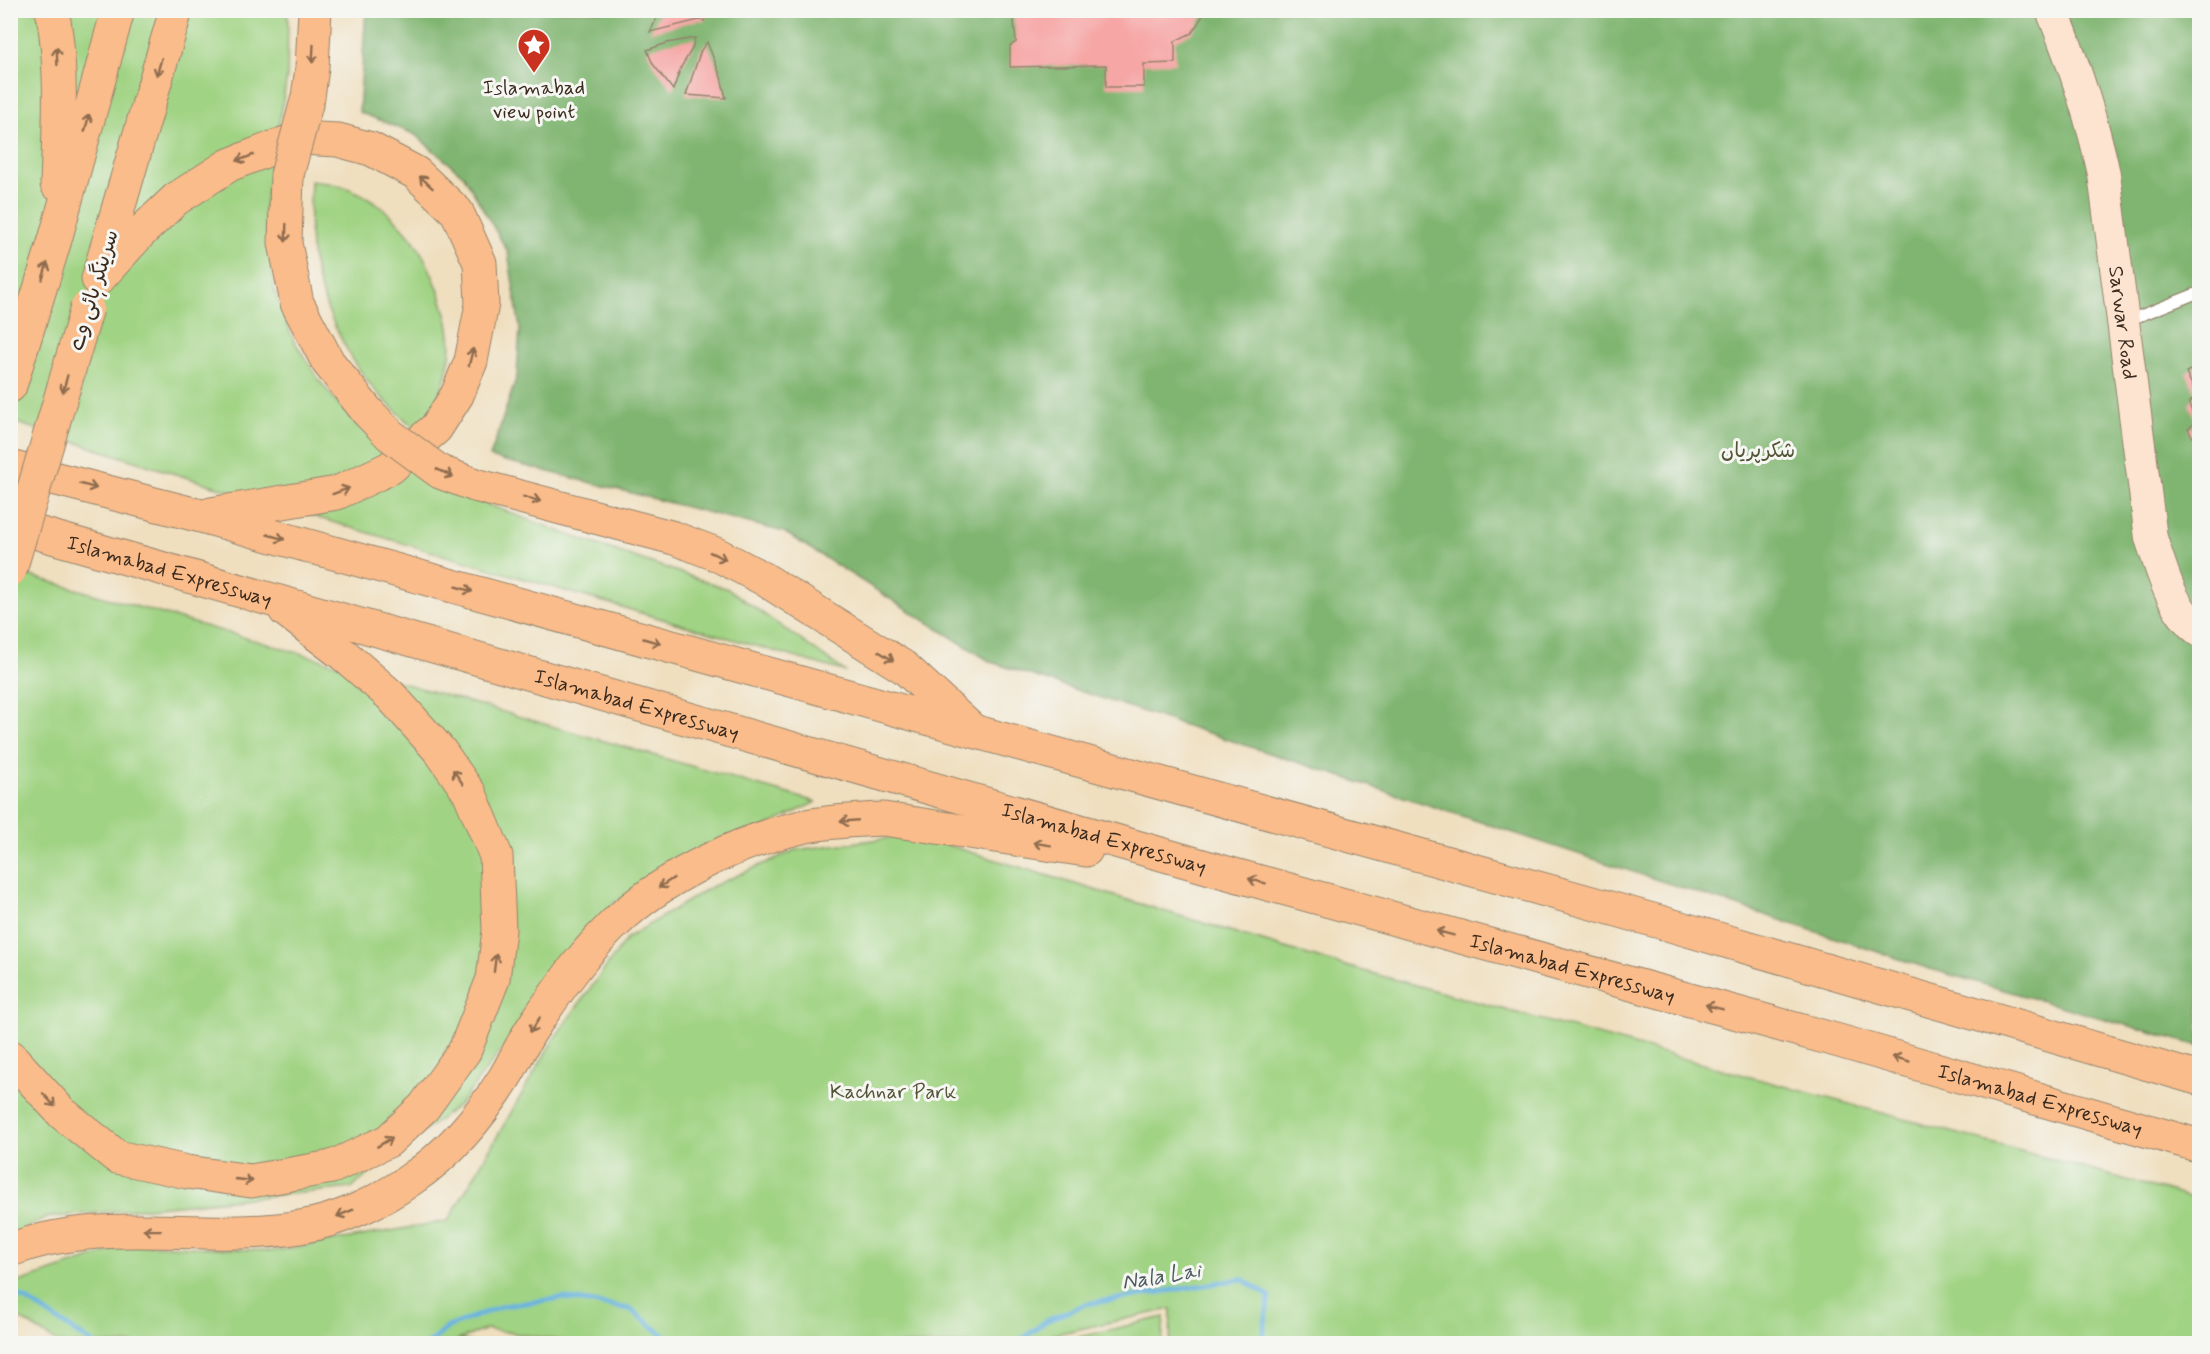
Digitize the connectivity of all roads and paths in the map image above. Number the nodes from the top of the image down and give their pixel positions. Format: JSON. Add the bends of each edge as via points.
{"nodes":[{"id":1,"x":52,"y":10,"type":"edge"},
{"id":2,"x":118,"y":10,"type":"edge"},
{"id":3,"x":176,"y":10,"type":"edge"},
{"id":4,"x":315,"y":10,"type":"edge"},
{"id":5,"x":2052,"y":10,"type":"edge"},
{"id":6,"x":55,"y":240,"type":"junction"},
{"id":7,"x":2199,"y":292,"type":"edge"},
{"id":8,"x":92,"y":293,"type":"junction"},
{"id":9,"x":2124,"y":323,"type":"junction"},
{"id":10,"x":10,"y":386,"type":"edge"},
{"id":11,"x":10,"y":467,"type":"edge"},
{"id":12,"x":201,"y":516,"type":"junction"},
{"id":13,"x":10,"y":525,"type":"edge"},
{"id":14,"x":10,"y":570,"type":"edge"},
{"id":15,"x":271,"y":600,"type":"junction"},
{"id":16,"x":2198,"y":629,"type":"edge"},
{"id":17,"x":975,"y":732,"type":"junction"},
{"id":18,"x":1224,"y":872,"type":"junction"},
{"id":19,"x":10,"y":1056,"type":"edge"},
{"id":20,"x":2199,"y":1079,"type":"edge"},
{"id":21,"x":2199,"y":1146,"type":"edge"},
{"id":22,"x":14,"y":1248,"type":"edge"}],
"edges":[{"from":6,"to":1,"type":"highway","one_way":true,"via":[[60,124]]},
{"from":6,"to":2,"type":"highway","one_way":true},
{"from":3,"to":8,"type":"highway","name":"سرینگر ہائی وے","one_way":true},
{"from":4,"to":17,"type":"highway","one_way":true,"bridge":true,"via":[[308,97],[287,175],[285,243],[297,303],[328,362],[367,411],[390,435],[440,472],[475,485],[674,538],[764,579],[905,668]]},
{"from":5,"to":9,"type":"main road","name":"Sarwar Road","via":[[2074,68],[2104,174]]},
{"from":10,"to":6,"type":"highway","one_way":true},
{"from":7,"to":9,"type":"lane"},
{"from":12,"to":8,"type":"highway","one_way":true,"via":[[337,493],[390,468],[436,428],[457,395],[471,361],[482,304],[480,263],[457,212],[416,173],[371,149],[338,140],[298,138],[229,165],[176,200],[141,232]]},
{"from":8,"to":14,"type":"highway","name":"سرینگر ہائی وے","one_way":true,"bridge":true},
{"from":9,"to":16,"type":"main road","name":"Sarwar Road","via":[[2151,538],[2169,590],[2184,616]]},
{"from":11,"to":12,"type":"highway","one_way":true},
{"from":12,"to":17,"type":"highway","one_way":true},
{"from":13,"to":15,"type":"highway","name":"Islamabad Expressway"},
{"from":15,"to":18,"type":"highway","name":"Islamabad Expressway"},
{"from":19,"to":15,"type":"highway","one_way":true,"via":[[62,1113],[117,1157],[251,1181],[332,1167],[388,1141],[424,1107],[465,1050],[493,980],[499,930],[496,856],[470,794],[440,751],[390,695]]},
{"from":17,"to":20,"type":"highway","via":[[1660,922]]},
{"from":21,"to":18,"type":"highway","name":"Islamabad Expressway","one_way":true,"via":[[1839,1041]]},
{"from":18,"to":22,"type":"highway","one_way":true,"via":[[884,819],[805,826],[768,837],[679,875],[622,916],[554,996],[506,1076],[463,1136],[409,1181],[379,1198],[301,1227],[259,1231],[87,1232]]}]}
